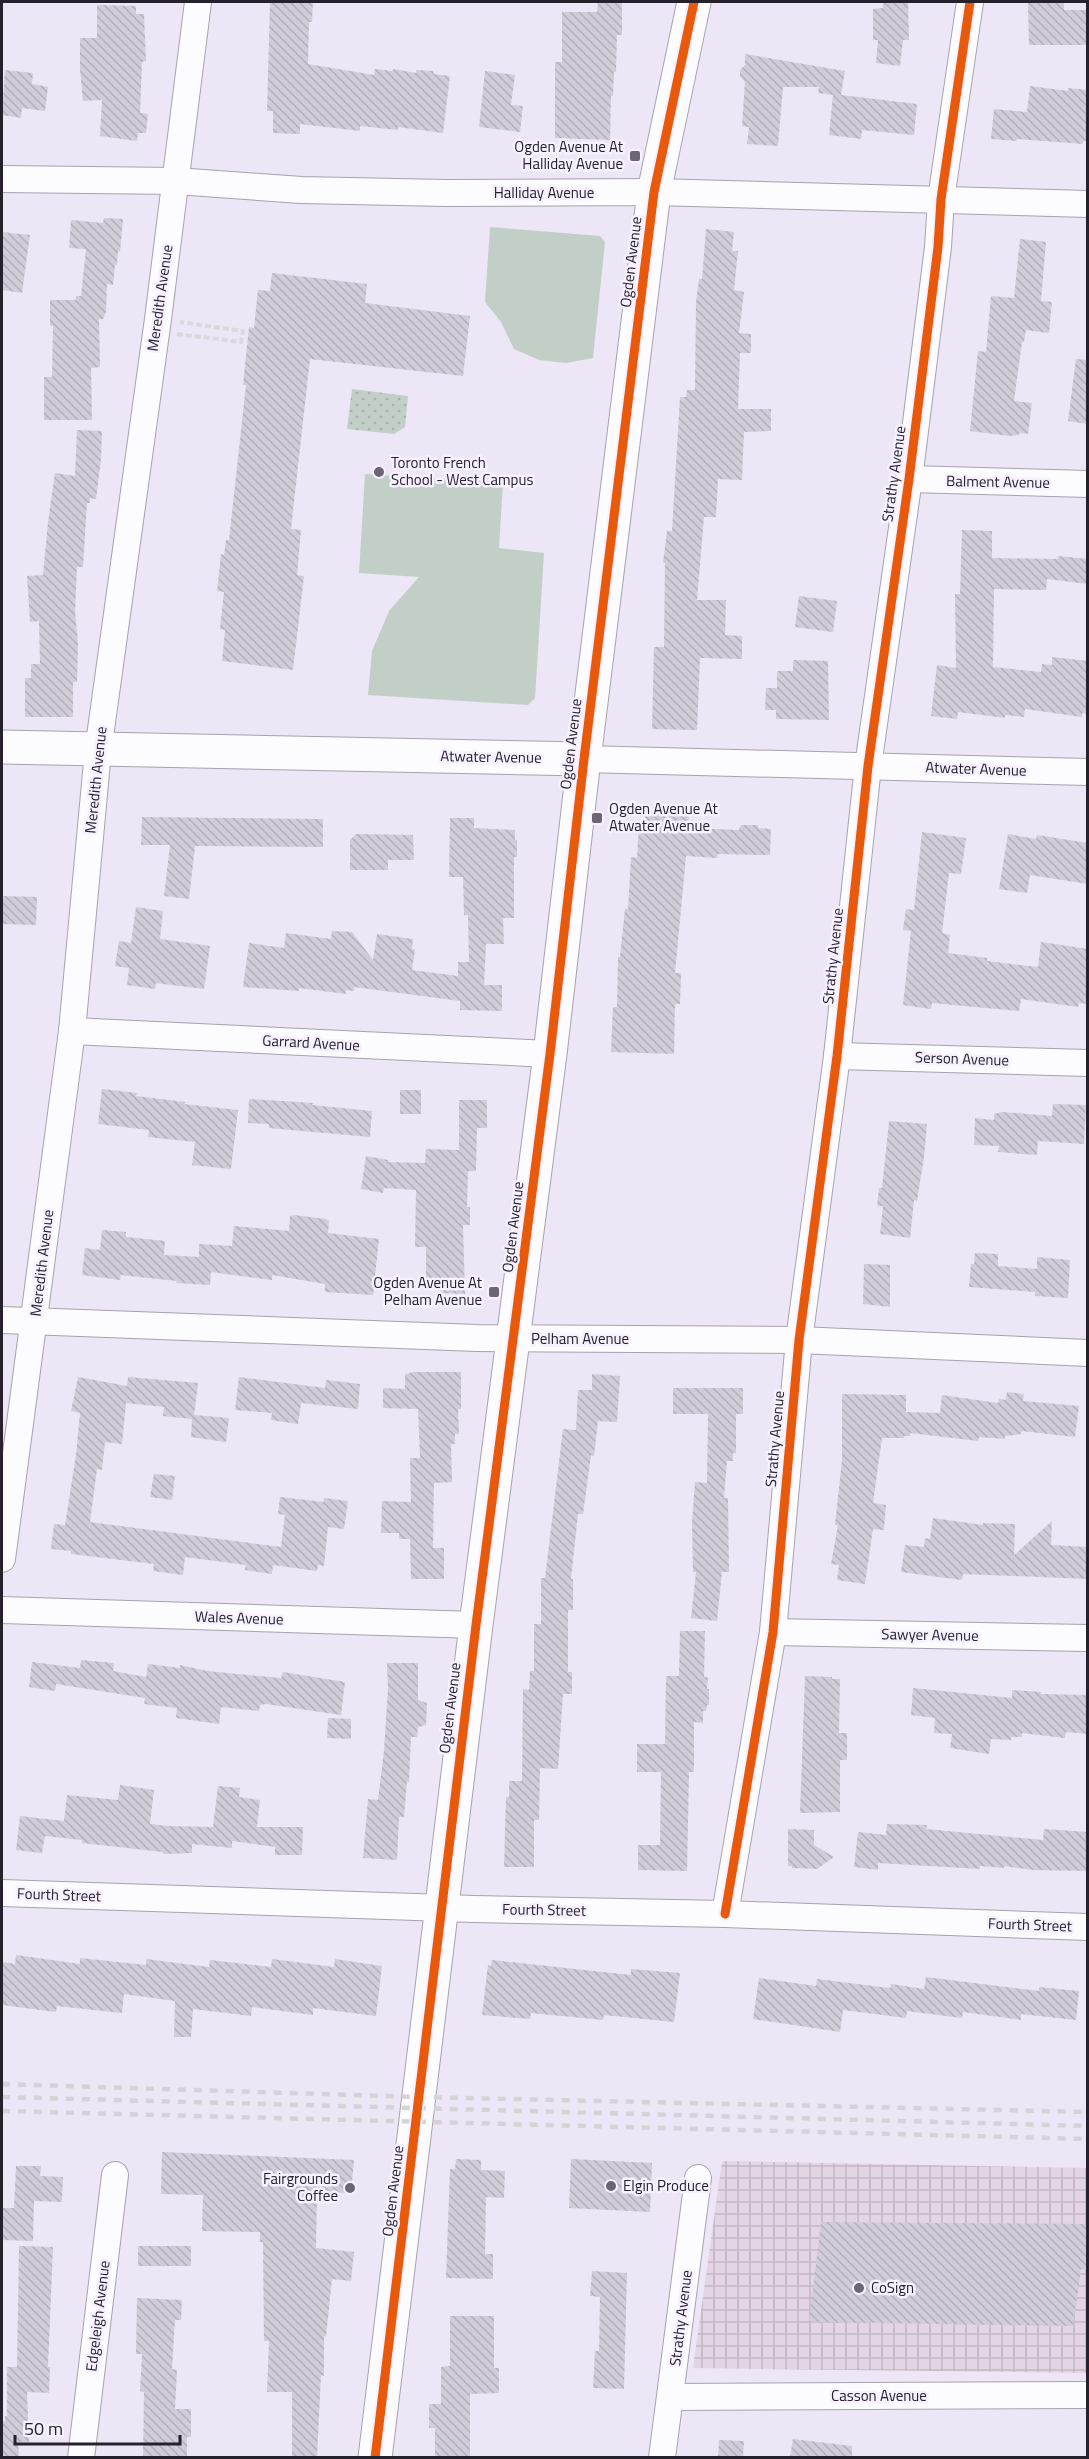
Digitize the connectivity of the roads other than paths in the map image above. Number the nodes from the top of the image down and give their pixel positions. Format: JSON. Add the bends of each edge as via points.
{"nodes":[{"id":1,"x":198,"y":2,"type":"edge"},
{"id":2,"x":694,"y":2,"type":"edge"},
{"id":3,"x":970,"y":2,"type":"edge"},
{"id":4,"x":2,"y":179,"type":"edge"},
{"id":5,"x":176,"y":181,"type":"junction"},
{"id":6,"x":654,"y":192,"type":"junction"},
{"id":7,"x":941,"y":199,"type":"junction"},
{"id":8,"x":1088,"y":204,"type":"edge"},
{"id":9,"x":909,"y":479,"type":"junction"},
{"id":10,"x":1088,"y":484,"type":"edge"},
{"id":11,"x":2,"y":747,"type":"edge"},
{"id":12,"x":98,"y":751,"type":"junction"},
{"id":13,"x":584,"y":759,"type":"junction"},
{"id":14,"x":868,"y":766,"type":"junction"},
{"id":15,"x":1088,"y":772,"type":"edge"},
{"id":16,"x":72,"y":1031,"type":"junction"},
{"id":17,"x":550,"y":1054,"type":"junction"},
{"id":18,"x":837,"y":1056,"type":"junction"},
{"id":19,"x":1088,"y":1063,"type":"edge"},
{"id":20,"x":2,"y":1320,"type":"edge"},
{"id":21,"x":35,"y":1321,"type":"junction"},
{"id":22,"x":514,"y":1338,"type":"junction"},
{"id":23,"x":799,"y":1340,"type":"junction"},
{"id":24,"x":1088,"y":1353,"type":"edge"},
{"id":25,"x":2,"y":1559,"type":"edge"},
{"id":26,"x":2,"y":1610,"type":"edge"},
{"id":27,"x":476,"y":1625,"type":"junction"},
{"id":28,"x":773,"y":1632,"type":"junction"},
{"id":29,"x":1088,"y":1638,"type":"edge"},
{"id":30,"x":2,"y":1893,"type":"edge"},
{"id":31,"x":441,"y":1907,"type":"junction"},
{"id":32,"x":725,"y":1914,"type":"junction"},
{"id":33,"x":1088,"y":1927,"type":"edge"},
{"id":34,"x":115,"y":2175,"type":"dead end"},
{"id":35,"x":698,"y":2178,"type":"dead end"},
{"id":36,"x":1088,"y":2395,"type":"edge"},
{"id":37,"x":671,"y":2397,"type":"junction"},
{"id":38,"x":81,"y":2457,"type":"edge"},
{"id":39,"x":375,"y":2457,"type":"edge"},
{"id":40,"x":663,"y":2457,"type":"edge"}],
"edges":[{"from":1,"to":5,"type":"street","name":"Meredith Avenue"},
{"from":2,"to":6,"type":"street","name":"Ogden Avenue"},
{"from":3,"to":7,"type":"street","name":"Strathy Avenue"},
{"from":4,"to":5,"type":"street","name":"Halliday Avenue"},
{"from":5,"to":6,"type":"street","name":"Halliday Avenue","via":[[446,193]]},
{"from":5,"to":12,"type":"street","name":"Meredith Avenue"},
{"from":6,"to":7,"type":"street","name":"Halliday Avenue"},
{"from":6,"to":13,"type":"street","name":"Ogden Avenue"},
{"from":7,"to":8,"type":"street","name":"Halliday Avenue"},
{"from":7,"to":9,"type":"street","name":"Strathy Avenue"},
{"from":9,"to":10,"type":"street","name":"Balment Avenue"},
{"from":9,"to":14,"type":"street","name":"Strathy Avenue"},
{"from":11,"to":12,"type":"street","name":"Atwater Avenue"},
{"from":12,"to":13,"type":"street","name":"Atwater Avenue"},
{"from":12,"to":16,"type":"street","name":"Meredith Avenue"},
{"from":13,"to":14,"type":"street","name":"Atwater Avenue"},
{"from":13,"to":17,"type":"street","name":"Ogden Avenue"},
{"from":14,"to":15,"type":"street","name":"Atwater Avenue"},
{"from":14,"to":18,"type":"street","name":"Strathy Avenue"},
{"from":16,"to":17,"type":"street","name":"Garrard Avenue"},
{"from":16,"to":21,"type":"street","name":"Meredith Avenue"},
{"from":17,"to":22,"type":"street","name":"Ogden Avenue"},
{"from":18,"to":19,"type":"street","name":"Serson Avenue"},
{"from":18,"to":23,"type":"street","name":"Strathy Avenue"},
{"from":20,"to":21,"type":"street","name":"Pelham Avenue"},
{"from":21,"to":22,"type":"street","name":"Pelham Avenue"},
{"from":21,"to":25,"type":"street","name":"Meredith Avenue"},
{"from":22,"to":23,"type":"street","name":"Pelham Avenue"},
{"from":22,"to":27,"type":"street","name":"Ogden Avenue"},
{"from":23,"to":24,"type":"street","name":"Pelham Avenue"},
{"from":23,"to":28,"type":"street","name":"Strathy Avenue"},
{"from":26,"to":27,"type":"street","name":"Wales Avenue"},
{"from":27,"to":31,"type":"street","name":"Ogden Avenue"},
{"from":28,"to":29,"type":"street","name":"Sawyer Avenue"},
{"from":28,"to":32,"type":"street","name":"Strathy Avenue"},
{"from":30,"to":31,"type":"street","name":"Fourth Street"},
{"from":31,"to":32,"type":"street","name":"Fourth Street"},
{"from":31,"to":39,"type":"street","name":"Ogden Avenue"},
{"from":32,"to":33,"type":"street","name":"Fourth Street"},
{"from":34,"to":38,"type":"street","name":"Edgeleigh Avenue"},
{"from":35,"to":37,"type":"street","name":"Strathy Avenue"},
{"from":36,"to":37,"type":"street","name":"Casson Avenue"},
{"from":37,"to":40,"type":"street","name":"Strathy Avenue"}]}
